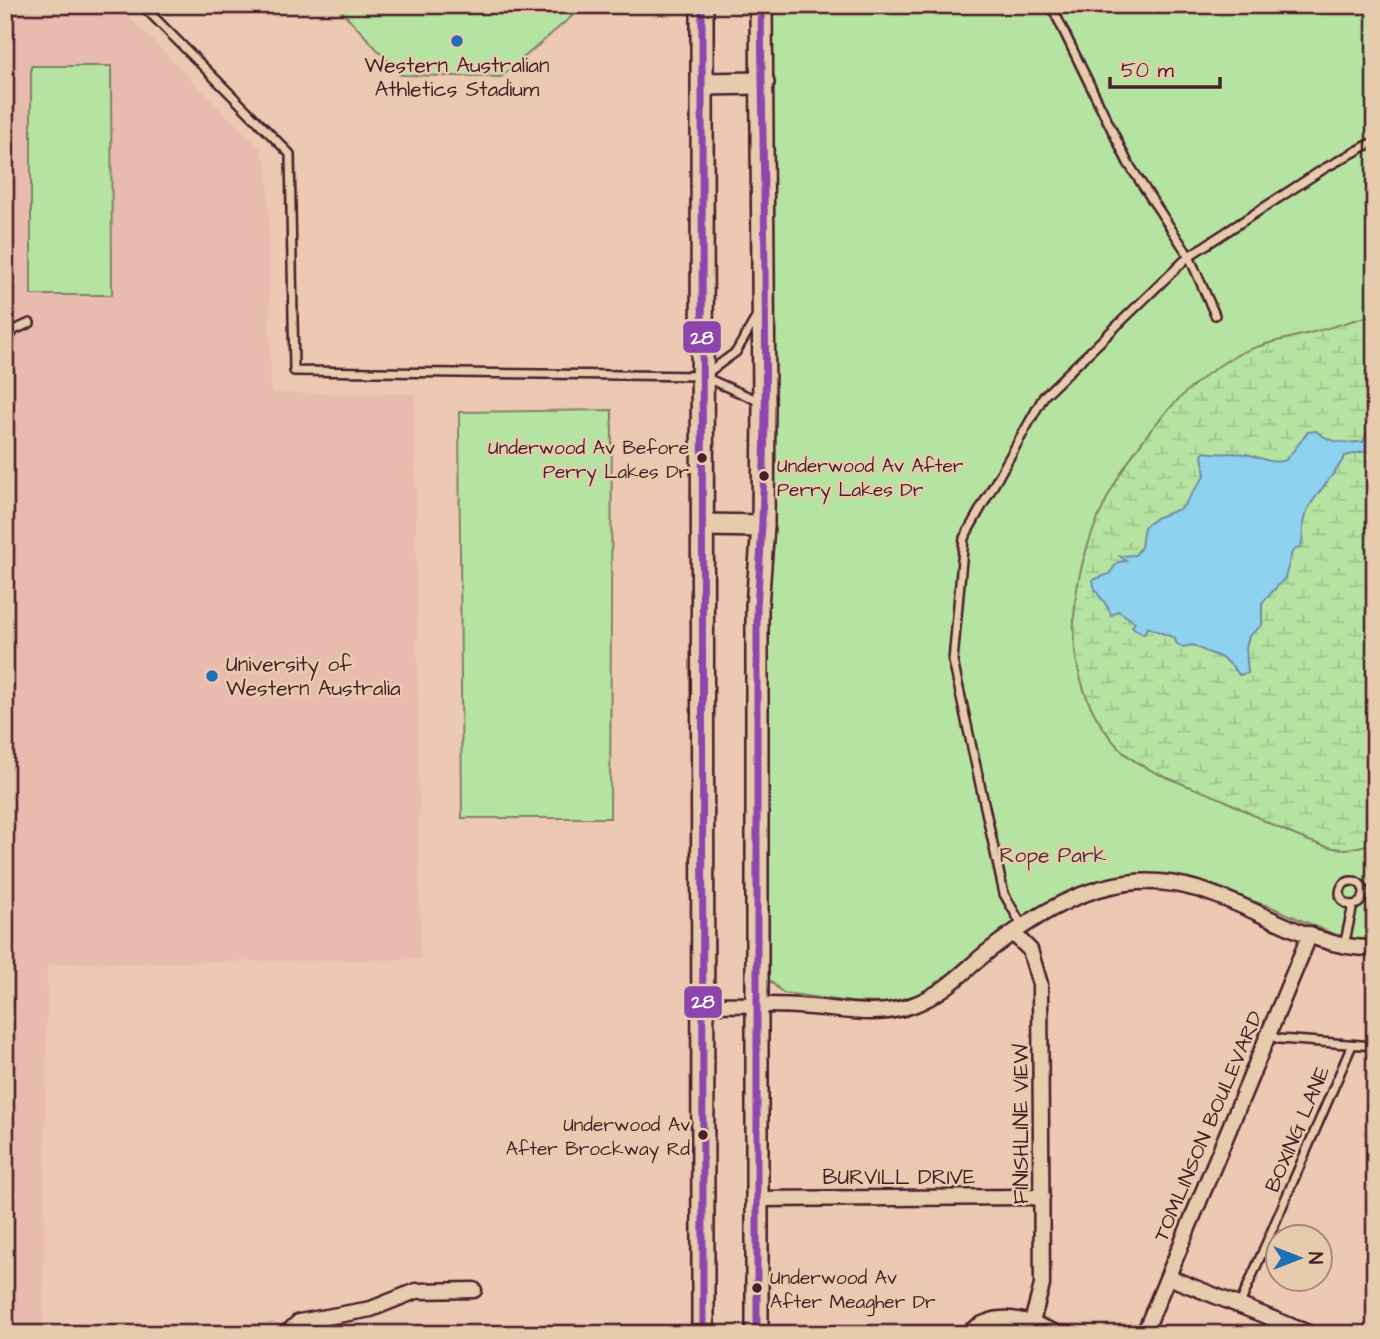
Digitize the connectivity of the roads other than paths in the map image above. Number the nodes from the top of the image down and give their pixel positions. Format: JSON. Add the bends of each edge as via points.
{"nodes":[{"id":1,"x":142,"y":5,"type":"edge"},
{"id":2,"x":702,"y":5,"type":"edge"},
{"id":3,"x":761,"y":5,"type":"edge"},
{"id":4,"x":1051,"y":5,"type":"edge"},
{"id":5,"x":763,"y":83,"type":"junction"},
{"id":6,"x":702,"y":84,"type":"junction"},
{"id":7,"x":1375,"y":141,"type":"edge"},
{"id":8,"x":1189,"y":256,"type":"junction"},
{"id":9,"x":763,"y":302,"type":"junction"},
{"id":10,"x":1215,"y":315,"type":"dead end"},
{"id":11,"x":30,"y":323,"type":"dead end"},
{"id":12,"x":5,"y":345,"type":"edge"},
{"id":13,"x":702,"y":376,"type":"junction"},
{"id":14,"x":764,"y":403,"type":"junction"},
{"id":15,"x":703,"y":525,"type":"junction"},
{"id":16,"x":762,"y":526,"type":"junction"},
{"id":17,"x":1353,"y":905,"type":"dead end"},
{"id":18,"x":1018,"y":930,"type":"junction"},
{"id":19,"x":1310,"y":934,"type":"junction"},
{"id":20,"x":1344,"y":946,"type":"junction"},
{"id":21,"x":1375,"y":948,"type":"edge"},
{"id":22,"x":703,"y":1005,"type":"junction"},
{"id":23,"x":757,"y":1005,"type":"junction"},
{"id":24,"x":1269,"y":1035,"type":"junction"},
{"id":25,"x":1352,"y":1045,"type":"junction"},
{"id":26,"x":1375,"y":1046,"type":"edge"},
{"id":27,"x":1042,"y":1197,"type":"junction"},
{"id":28,"x":757,"y":1199,"type":"junction"},
{"id":29,"x":1168,"y":1277,"type":"junction"},
{"id":30,"x":474,"y":1290,"type":"dead end"},
{"id":31,"x":1240,"y":1304,"type":"junction"},
{"id":32,"x":1032,"y":1322,"type":"junction"},
{"id":33,"x":286,"y":1334,"type":"edge"},
{"id":34,"x":703,"y":1334,"type":"edge"},
{"id":35,"x":757,"y":1334,"type":"edge"},
{"id":36,"x":967,"y":1334,"type":"edge"},
{"id":37,"x":1059,"y":1334,"type":"edge"},
{"id":38,"x":1144,"y":1334,"type":"edge"},
{"id":39,"x":1311,"y":1334,"type":"edge"}],
"edges":[{"from":1,"to":13,"type":"lane","via":[[290,155],[294,371]]},
{"from":2,"to":6,"type":"main road"},
{"from":3,"to":5,"type":"main road"},
{"from":4,"to":8,"type":"lane","via":[[1128,163]]},
{"from":5,"to":6,"type":"main road"},
{"from":5,"to":9,"type":"main road"},
{"from":6,"to":13,"type":"main road"},
{"from":7,"to":8,"type":"lane"},
{"from":8,"to":10,"type":"lane"},
{"from":8,"to":18,"type":"lane","via":[[1044,396],[964,538],[953,661],[1004,894]]},
{"from":9,"to":13,"type":"lane","via":[[736,352]]},
{"from":9,"to":14,"type":"main road"},
{"from":11,"to":12,"type":"lane","via":[[14,330]]},
{"from":13,"to":14,"type":"lane"},
{"from":13,"to":15,"type":"main road"},
{"from":14,"to":16,"type":"main road"},
{"from":15,"to":16,"type":"main road"},
{"from":15,"to":22,"type":"main road"},
{"from":16,"to":23,"type":"main road","via":[[757,606]]},
{"from":17,"to":20,"type":"lane"},
{"from":18,"to":19,"type":"street","via":[[1074,897],[1143,881],[1210,892]]},
{"from":18,"to":23,"type":"street","via":[[932,997],[892,1011],[868,1014]]},
{"from":18,"to":27,"type":"street","name":"FINISHLINE VIEW","via":[[1030,950],[1040,984]]},
{"from":19,"to":20,"type":"street"},
{"from":19,"to":24,"type":"street","name":"TOMLINSON BOULEVARD"},
{"from":20,"to":21,"type":"street"},
{"from":22,"to":23,"type":"street"},
{"from":22,"to":34,"type":"main road"},
{"from":23,"to":28,"type":"main road"},
{"from":24,"to":25,"type":"lane"},
{"from":24,"to":29,"type":"street","name":"TOMLINSON BOULEVARD"},
{"from":25,"to":26,"type":"lane"},
{"from":25,"to":31,"type":"lane","name":"BOXING LANE"},
{"from":27,"to":28,"type":"street","name":"BURVILL DRIVE"},
{"from":27,"to":32,"type":"street","name":"FINISHLINE VIEW","via":[[1042,1285]]},
{"from":28,"to":35,"type":"main road"},
{"from":29,"to":31,"type":"street"},
{"from":29,"to":38,"type":"street","name":"TOMLINSON BOULEVARD"},
{"from":30,"to":33,"type":"street","via":[[415,1291],[372,1309],[299,1322]]},
{"from":31,"to":39,"type":"street"},
{"from":32,"to":36,"type":"street","via":[[1004,1316]]},
{"from":32,"to":37,"type":"street"}]}
